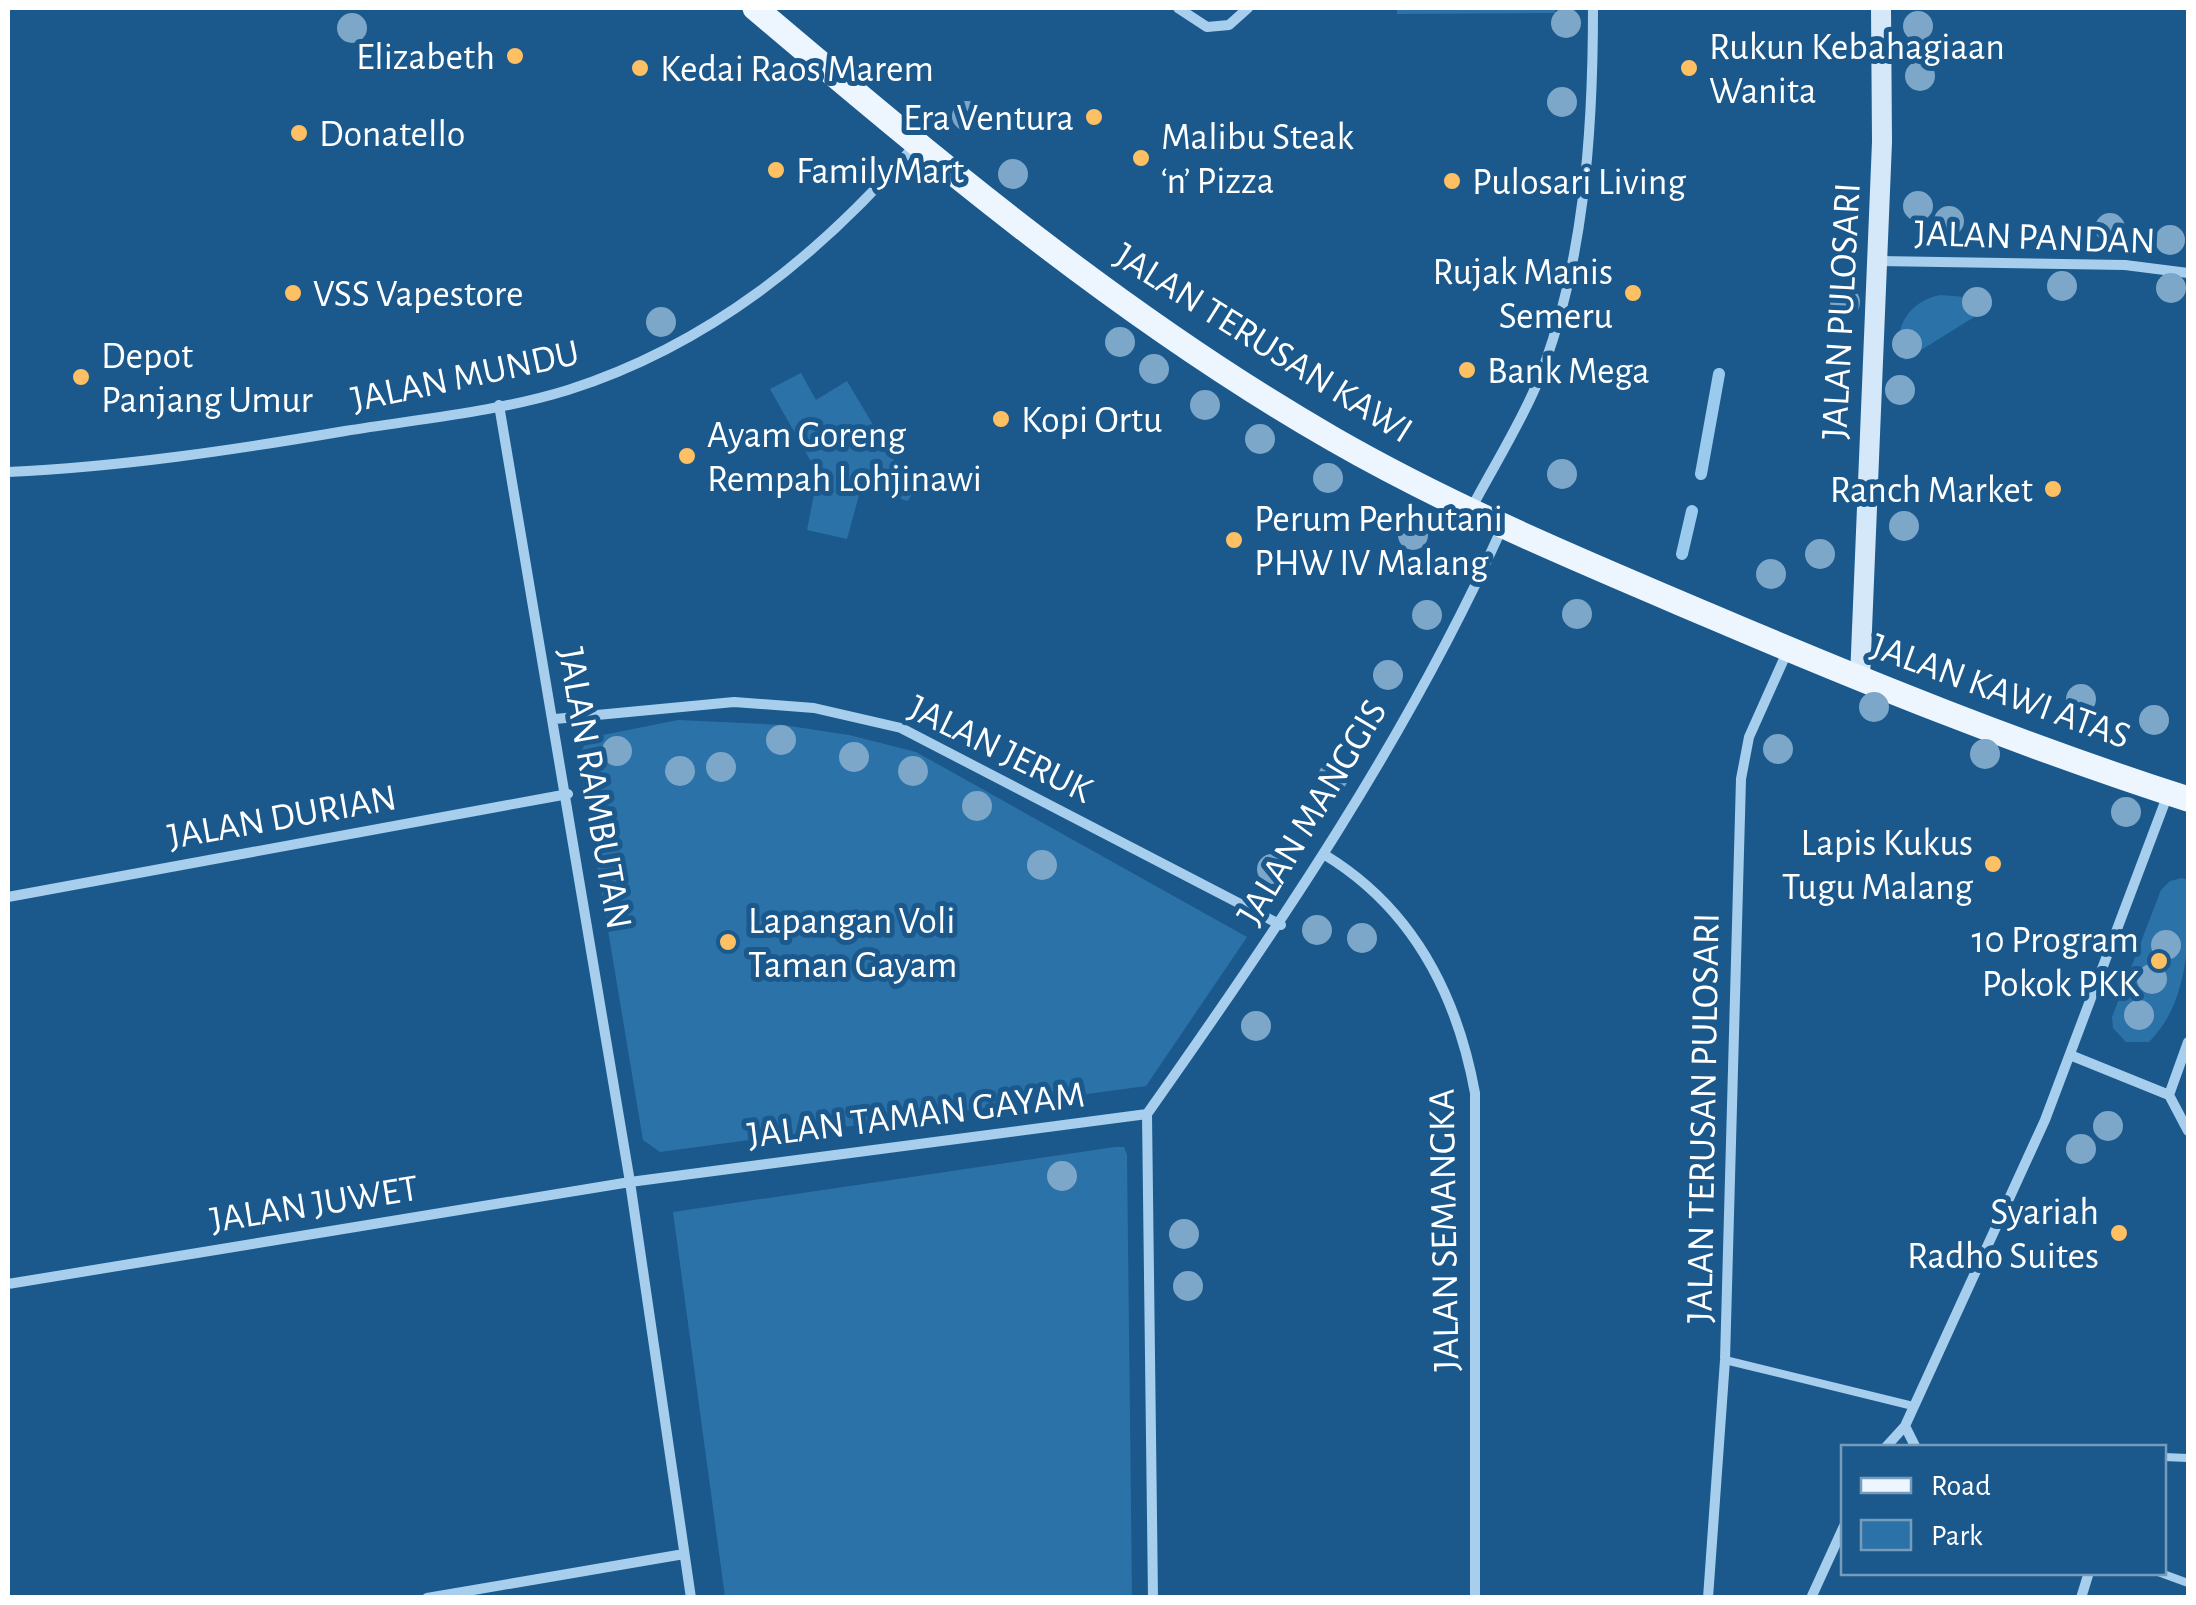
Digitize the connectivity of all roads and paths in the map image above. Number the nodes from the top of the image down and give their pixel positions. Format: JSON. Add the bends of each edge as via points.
{"nodes":[{"id":1,"x":755,"y":8,"type":"edge"},
{"id":2,"x":1178,"y":8,"type":"edge"},
{"id":3,"x":1248,"y":8,"type":"edge"},
{"id":4,"x":1592,"y":8,"type":"edge"},
{"id":5,"x":1882,"y":8,"type":"edge"},
{"id":6,"x":916,"y":144,"type":"junction"},
{"id":7,"x":1878,"y":261,"type":"junction"},
{"id":8,"x":2188,"y":272,"type":"edge"},
{"id":9,"x":499,"y":405,"type":"junction"},
{"id":10,"x":8,"y":472,"type":"edge"},
{"id":11,"x":1470,"y":510,"type":"junction"},
{"id":12,"x":1502,"y":527,"type":"junction"},
{"id":13,"x":1789,"y":649,"type":"junction"},
{"id":14,"x":1860,"y":678,"type":"junction"},
{"id":15,"x":555,"y":719,"type":"junction"},
{"id":16,"x":568,"y":794,"type":"junction"},
{"id":17,"x":2178,"y":796,"type":"edge"},
{"id":18,"x":1324,"y":855,"type":"junction"},
{"id":19,"x":8,"y":897,"type":"edge"},
{"id":20,"x":1280,"y":925,"type":"junction"},
{"id":21,"x":2188,"y":1042,"type":"edge"},
{"id":22,"x":2070,"y":1055,"type":"junction"},
{"id":23,"x":2169,"y":1096,"type":"junction"},
{"id":24,"x":1147,"y":1114,"type":"junction"},
{"id":25,"x":2188,"y":1131,"type":"edge"},
{"id":26,"x":630,"y":1182,"type":"junction"},
{"id":27,"x":8,"y":1284,"type":"edge"},
{"id":28,"x":1726,"y":1360,"type":"junction"},
{"id":29,"x":1914,"y":1406,"type":"junction"},
{"id":30,"x":1904,"y":1426,"type":"junction"},
{"id":31,"x":1888,"y":1445,"type":"edge"},
{"id":32,"x":1914,"y":1445,"type":"edge"},
{"id":33,"x":1841,"y":1532,"type":"edge"},
{"id":34,"x":684,"y":1554,"type":"junction"},
{"id":35,"x":427,"y":1598,"type":"edge"},
{"id":36,"x":691,"y":1598,"type":"edge"},
{"id":37,"x":1153,"y":1598,"type":"edge"},
{"id":38,"x":1475,"y":1598,"type":"edge"},
{"id":39,"x":1708,"y":1598,"type":"edge"},
{"id":40,"x":1810,"y":1598,"type":"edge"}],
"edges":[{"from":1,"to":6,"type":"main road","name":"JALAN TERUSAN KAWI"},
{"from":2,"to":3,"type":"street","via":[[1207,27],[1229,24]]},
{"from":4,"to":11,"type":"street","via":[[1583,179],[1555,332],[1535,389]]},
{"from":5,"to":7,"type":"main road","name":"JALAN PULOSARI"},
{"from":6,"to":9,"type":"street","name":"JALAN MUNDU","via":[[810,255],[741,306],[641,363],[566,391]]},
{"from":6,"to":11,"type":"main road","name":"JALAN TERUSAN KAWI","via":[[1223,369],[1334,439]]},
{"from":7,"to":8,"type":"street","name":"JALAN PANDAN"},
{"from":7,"to":14,"type":"main road","name":"JALAN PULOSARI"},
{"from":9,"to":10,"type":"street","name":"JALAN MUNDU","via":[[308,438]]},
{"from":9,"to":15,"type":"street","name":"JALAN RAMBUTAN"},
{"from":11,"to":12,"type":"main road","name":"JALAN TERUSAN KAWI"},
{"from":12,"to":13,"type":"main road","name":"JALAN TERUSAN KAWI"},
{"from":12,"to":18,"type":"street","name":"JALAN MANGGIS","via":[[1400,726]]},
{"from":13,"to":14,"type":"main road","name":"JALAN KAWI ATAS"},
{"from":13,"to":28,"type":"street","name":"JALAN TERUSAN PULOSARI","via":[[1749,737],[1741,779]]},
{"from":14,"to":17,"type":"main road","name":"JALAN KAWI ATAS"},
{"from":15,"to":16,"type":"street","name":"JALAN RAMBUTAN"},
{"from":15,"to":20,"type":"street","name":"JALAN JERUK","via":[[734,702],[814,708],[901,728]]},
{"from":16,"to":19,"type":"street","name":"JALAN DURIAN"},
{"from":16,"to":26,"type":"street","name":"JALAN RAMBUTAN"},
{"from":17,"to":22,"type":"street"},
{"from":18,"to":20,"type":"street","name":"JALAN MANGGIS"},
{"from":18,"to":38,"type":"street","name":"JALAN SEMANGKA","via":[[1361,877],[1402,921],[1431,963],[1466,1044],[1475,1093]]},
{"from":20,"to":24,"type":"street","name":"JALAN MANGGIS"},
{"from":21,"to":23,"type":"street"},
{"from":22,"to":23,"type":"street"},
{"from":22,"to":29,"type":"street"},
{"from":23,"to":25,"type":"street"},
{"from":24,"to":26,"type":"street","name":"JALAN TAMAN GAYAM"},
{"from":24,"to":37,"type":"street"},
{"from":26,"to":27,"type":"street","name":"JALAN JUWET"},
{"from":26,"to":34,"type":"street"},
{"from":28,"to":29,"type":"lane"},
{"from":28,"to":39,"type":"street","name":"JALAN TERUSAN PULOSARI"},
{"from":29,"to":30,"type":"street"},
{"from":30,"to":31,"type":"street"},
{"from":30,"to":32,"type":"street"},
{"from":33,"to":40,"type":"street"},
{"from":34,"to":35,"type":"street"},
{"from":34,"to":36,"type":"street"}]}
